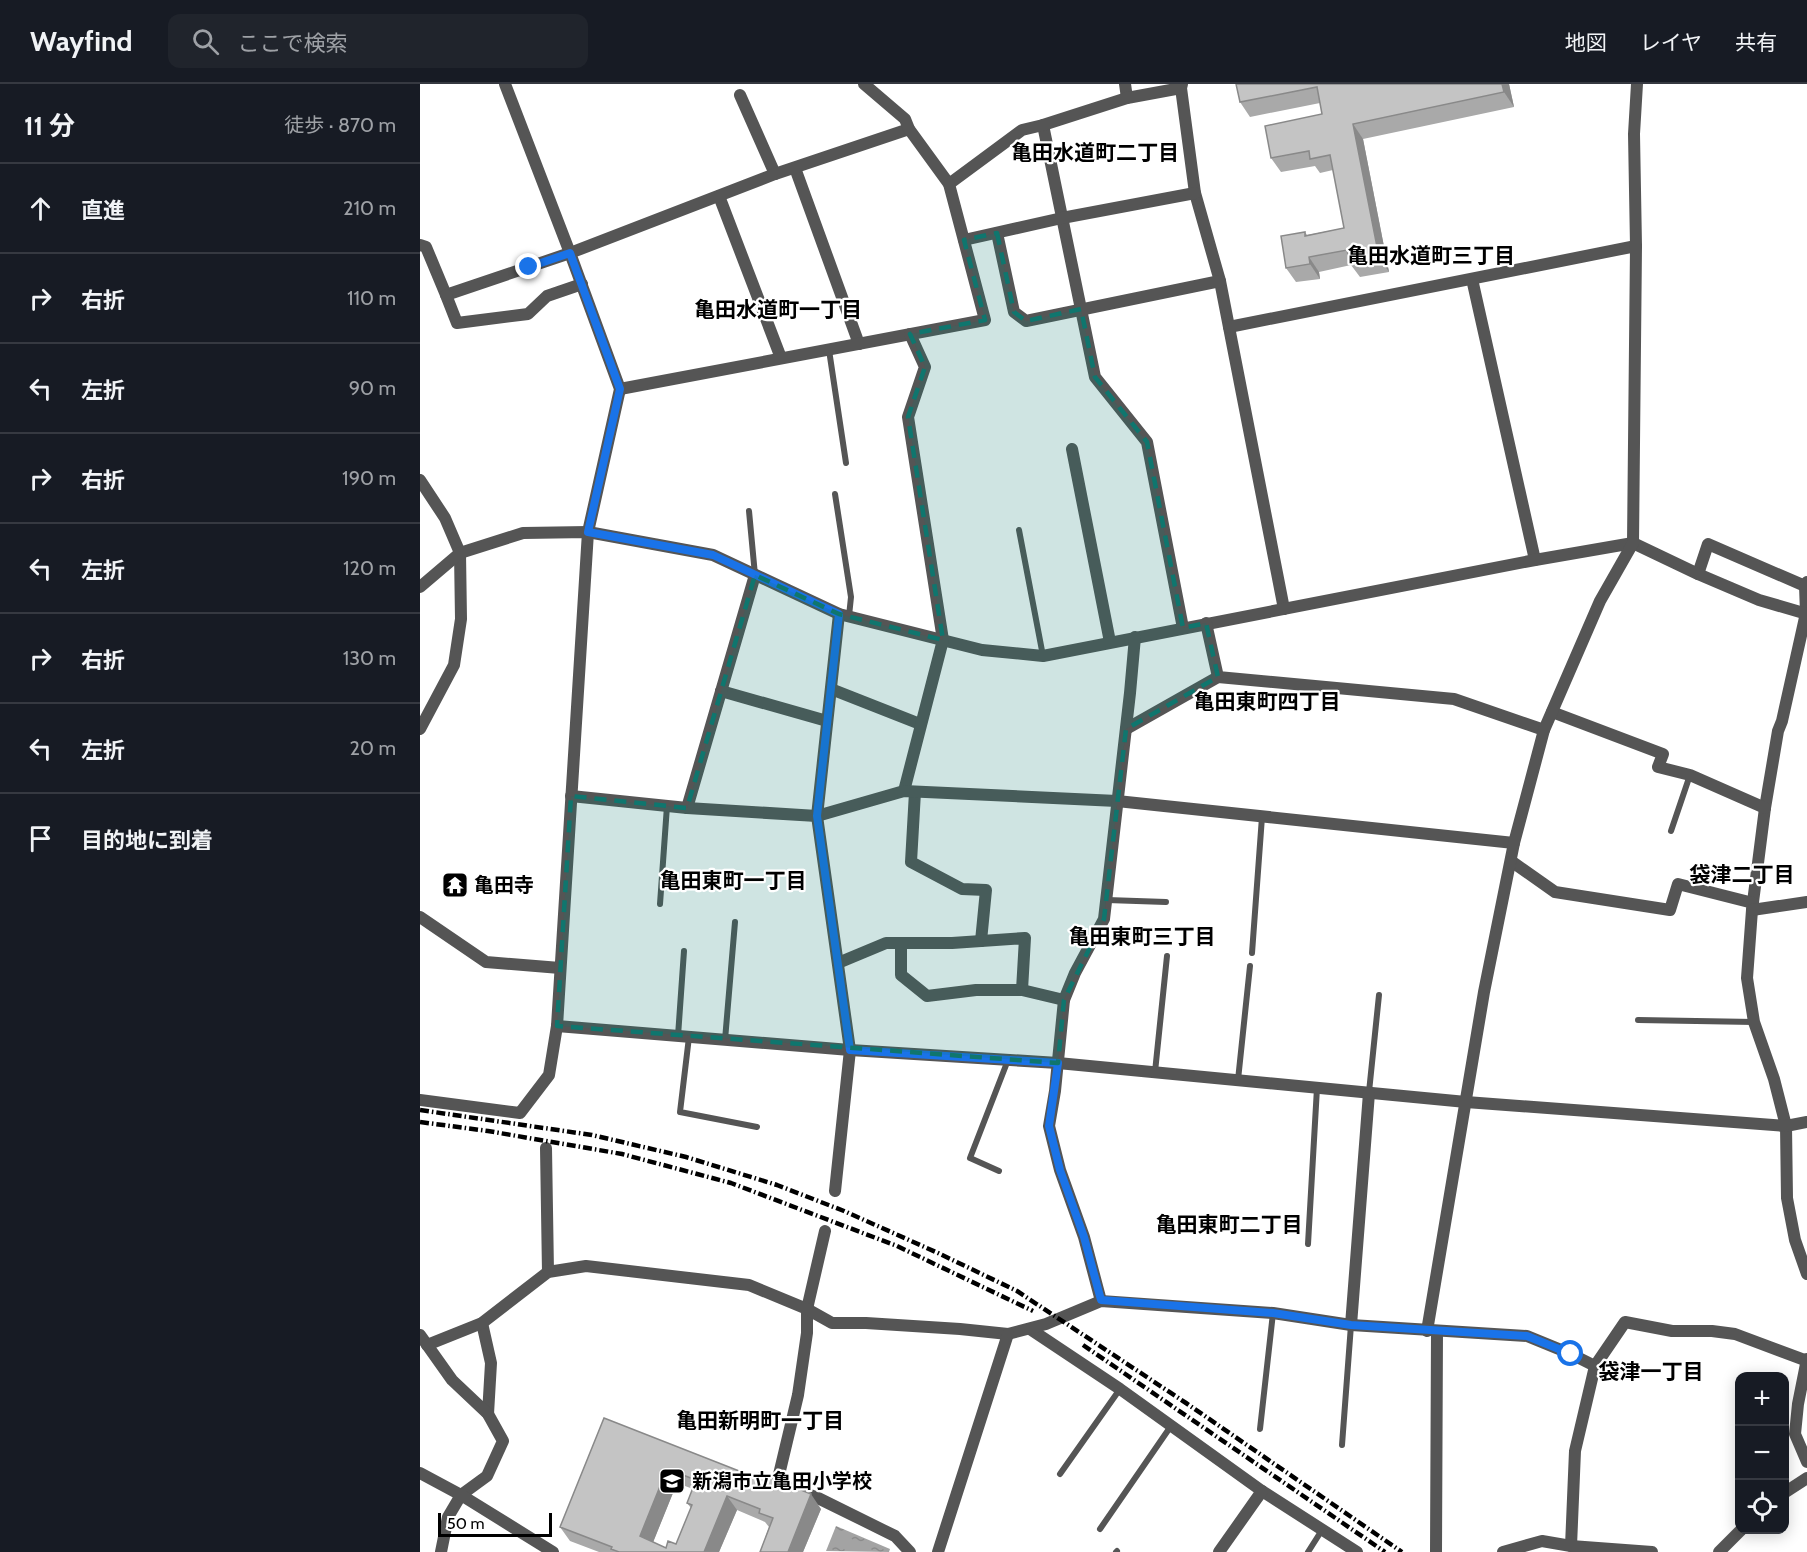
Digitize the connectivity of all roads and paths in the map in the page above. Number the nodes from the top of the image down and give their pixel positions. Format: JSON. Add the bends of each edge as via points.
{"nodes":[{"id":1,"x":505,"y":84,"type":"edge"},
{"id":2,"x":864,"y":84,"type":"edge"},
{"id":3,"x":1125,"y":84,"type":"edge"},
{"id":4,"x":1637,"y":84,"type":"edge"},
{"id":5,"x":1182,"y":86,"type":"edge"},
{"id":6,"x":740,"y":95,"type":"dead end"},
{"id":7,"x":1127,"y":98,"type":"junction"},
{"id":8,"x":1043,"y":125,"type":"junction"},
{"id":9,"x":909,"y":129,"type":"junction"},
{"id":10,"x":795,"y":168,"type":"junction"},
{"id":11,"x":775,"y":174,"type":"junction"},
{"id":12,"x":949,"y":184,"type":"junction"},
{"id":13,"x":1195,"y":194,"type":"junction"},
{"id":14,"x":719,"y":196,"type":"junction"},
{"id":15,"x":1062,"y":218,"type":"junction"},
{"id":16,"x":997,"y":233,"type":"junction"},
{"id":17,"x":964,"y":240,"type":"junction"},
{"id":18,"x":420,"y":245,"type":"edge"},
{"id":19,"x":1636,"y":246,"type":"junction"},
{"id":20,"x":570,"y":253,"type":"junction"},
{"id":21,"x":1472,"y":279,"type":"junction"},
{"id":22,"x":1220,"y":281,"type":"junction"},
{"id":23,"x":582,"y":284,"type":"junction"},
{"id":24,"x":446,"y":295,"type":"junction"},
{"id":25,"x":1081,"y":309,"type":"junction"},
{"id":26,"x":1229,"y":327,"type":"junction"},
{"id":27,"x":910,"y":334,"type":"junction"},
{"id":28,"x":859,"y":344,"type":"junction"},
{"id":29,"x":829,"y":350,"type":"junction"},
{"id":30,"x":781,"y":358,"type":"junction"},
{"id":31,"x":620,"y":389,"type":"junction"},
{"id":32,"x":1072,"y":449,"type":"dead end"},
{"id":33,"x":846,"y":463,"type":"dead end"},
{"id":34,"x":420,"y":480,"type":"edge"},
{"id":35,"x":835,"y":494,"type":"dead end"},
{"id":36,"x":749,"y":510,"type":"dead end"},
{"id":37,"x":1019,"y":530,"type":"dead end"},
{"id":38,"x":588,"y":532,"type":"junction"},
{"id":39,"x":1633,"y":543,"type":"junction"},
{"id":40,"x":460,"y":553,"type":"junction"},
{"id":41,"x":1535,"y":560,"type":"junction"},
{"id":42,"x":1698,"y":574,"type":"junction"},
{"id":43,"x":755,"y":575,"type":"junction"},
{"id":44,"x":1806,"y":584,"type":"edge"},
{"id":45,"x":420,"y":587,"type":"edge"},
{"id":46,"x":1284,"y":609,"type":"junction"},
{"id":47,"x":1807,"y":614,"type":"edge"},
{"id":48,"x":844,"y":616,"type":"junction"},
{"id":49,"x":1206,"y":623,"type":"junction"},
{"id":50,"x":1183,"y":628,"type":"junction"},
{"id":51,"x":1135,"y":637,"type":"junction"},
{"id":52,"x":943,"y":640,"type":"junction"},
{"id":53,"x":1110,"y":642,"type":"junction"},
{"id":54,"x":1043,"y":656,"type":"junction"},
{"id":55,"x":1218,"y":677,"type":"junction"},
{"id":56,"x":831,"y":689,"type":"junction"},
{"id":57,"x":721,"y":691,"type":"junction"},
{"id":58,"x":1552,"y":712,"type":"junction"},
{"id":59,"x":827,"y":721,"type":"junction"},
{"id":60,"x":920,"y":724,"type":"junction"},
{"id":61,"x":420,"y":729,"type":"edge"},
{"id":62,"x":1126,"y":729,"type":"junction"},
{"id":63,"x":1544,"y":730,"type":"junction"},
{"id":64,"x":1690,"y":776,"type":"junction"},
{"id":65,"x":910,"y":792,"type":"junction"},
{"id":66,"x":572,"y":796,"type":"junction"},
{"id":67,"x":1117,"y":801,"type":"junction"},
{"id":68,"x":667,"y":806,"type":"junction"},
{"id":69,"x":687,"y":808,"type":"junction"},
{"id":70,"x":1765,"y":808,"type":"junction"},
{"id":71,"x":817,"y":816,"type":"junction"},
{"id":72,"x":1262,"y":816,"type":"junction"},
{"id":73,"x":1671,"y":831,"type":"dead end"},
{"id":74,"x":1514,"y":843,"type":"junction"},
{"id":75,"x":1511,"y":861,"type":"junction"},
{"id":76,"x":1106,"y":900,"type":"junction"},
{"id":77,"x":1166,"y":902,"type":"dead end"},
{"id":78,"x":1807,"y":902,"type":"edge"},
{"id":79,"x":660,"y":904,"type":"dead end"},
{"id":80,"x":1753,"y":906,"type":"junction"},
{"id":81,"x":420,"y":917,"type":"edge"},
{"id":82,"x":735,"y":922,"type":"dead end"},
{"id":83,"x":981,"y":941,"type":"junction"},
{"id":84,"x":901,"y":943,"type":"junction"},
{"id":85,"x":684,"y":951,"type":"dead end"},
{"id":86,"x":1252,"y":953,"type":"dead end"},
{"id":87,"x":1167,"y":956,"type":"dead end"},
{"id":88,"x":838,"y":963,"type":"junction"},
{"id":89,"x":1250,"y":966,"type":"dead end"},
{"id":90,"x":560,"y":968,"type":"junction"},
{"id":91,"x":1022,"y":990,"type":"junction"},
{"id":92,"x":1379,"y":995,"type":"dead end"},
{"id":93,"x":1064,"y":1000,"type":"junction"},
{"id":94,"x":1638,"y":1020,"type":"dead end"},
{"id":95,"x":1754,"y":1022,"type":"junction"},
{"id":96,"x":557,"y":1026,"type":"junction"},
{"id":97,"x":683,"y":1037,"type":"junction"},
{"id":98,"x":725,"y":1040,"type":"junction"},
{"id":99,"x":850,"y":1050,"type":"junction"},
{"id":100,"x":1008,"y":1060,"type":"junction"},
{"id":101,"x":1058,"y":1063,"type":"junction"},
{"id":102,"x":1155,"y":1072,"type":"junction"},
{"id":103,"x":1238,"y":1080,"type":"junction"},
{"id":104,"x":1317,"y":1088,"type":"junction"},
{"id":105,"x":1369,"y":1093,"type":"junction"},
{"id":106,"x":420,"y":1100,"type":"edge"},
{"id":107,"x":1466,"y":1102,"type":"junction"},
{"id":108,"x":1807,"y":1122,"type":"edge"},
{"id":109,"x":1786,"y":1126,"type":"junction"},
{"id":110,"x":757,"y":1127,"type":"dead end"},
{"id":111,"x":546,"y":1148,"type":"dead end"},
{"id":112,"x":999,"y":1171,"type":"dead end"},
{"id":113,"x":835,"y":1191,"type":"dead end"},
{"id":114,"x":825,"y":1231,"type":"dead end"},
{"id":115,"x":1308,"y":1244,"type":"dead end"},
{"id":116,"x":548,"y":1272,"type":"junction"},
{"id":117,"x":1807,"y":1274,"type":"edge"},
{"id":118,"x":1101,"y":1300,"type":"junction"},
{"id":119,"x":807,"y":1309,"type":"junction"},
{"id":120,"x":1273,"y":1313,"type":"junction"},
{"id":121,"x":482,"y":1323,"type":"junction"},
{"id":122,"x":1351,"y":1325,"type":"junction"},
{"id":123,"x":1030,"y":1329,"type":"junction"},
{"id":124,"x":1432,"y":1332,"type":"junction"},
{"id":125,"x":1008,"y":1334,"type":"junction"},
{"id":126,"x":423,"y":1340,"type":"edge"},
{"id":127,"x":1807,"y":1360,"type":"edge"},
{"id":128,"x":1595,"y":1366,"type":"junction"},
{"id":129,"x":1120,"y":1389,"type":"junction"},
{"id":130,"x":488,"y":1414,"type":"junction"},
{"id":131,"x":1171,"y":1425,"type":"junction"},
{"id":132,"x":1260,"y":1429,"type":"dead end"},
{"id":133,"x":1342,"y":1445,"type":"dead end"},
{"id":134,"x":1807,"y":1462,"type":"edge"},
{"id":135,"x":420,"y":1473,"type":"edge"},
{"id":136,"x":1060,"y":1474,"type":"dead end"},
{"id":137,"x":1807,"y":1478,"type":"edge"},
{"id":138,"x":1789,"y":1490,"type":"edge"},
{"id":139,"x":1262,"y":1491,"type":"junction"},
{"id":140,"x":461,"y":1495,"type":"junction"},
{"id":141,"x":1100,"y":1529,"type":"dead end"},
{"id":142,"x":1323,"y":1529,"type":"junction"},
{"id":143,"x":1737,"y":1534,"type":"edge"},
{"id":144,"x":1571,"y":1546,"type":"junction"},
{"id":145,"x":441,"y":1552,"type":"edge"},
{"id":146,"x":553,"y":1552,"type":"edge"},
{"id":147,"x":910,"y":1552,"type":"edge"},
{"id":148,"x":938,"y":1552,"type":"edge"},
{"id":149,"x":1219,"y":1552,"type":"edge"},
{"id":150,"x":1308,"y":1552,"type":"edge"},
{"id":151,"x":1357,"y":1552,"type":"edge"},
{"id":152,"x":1436,"y":1552,"type":"edge"},
{"id":153,"x":1503,"y":1552,"type":"edge"},
{"id":154,"x":1652,"y":1552,"type":"edge"},
{"id":155,"x":1719,"y":1552,"type":"edge"}],
"edges":[{"from":1,"to":20,"type":"street"},
{"from":2,"to":9,"type":"street","via":[[905,118]]},
{"from":3,"to":7,"type":"street"},
{"from":4,"to":19,"type":"street"},
{"from":5,"to":7,"type":"street"},
{"from":5,"to":13,"type":"street"},
{"from":6,"to":11,"type":"street"},
{"from":7,"to":8,"type":"street"},
{"from":8,"to":12,"type":"street","via":[[1022,130]]},
{"from":8,"to":15,"type":"street"},
{"from":9,"to":10,"type":"street"},
{"from":9,"to":12,"type":"street"},
{"from":10,"to":11,"type":"street"},
{"from":10,"to":28,"type":"street"},
{"from":11,"to":14,"type":"street"},
{"from":12,"to":17,"type":"street"},
{"from":13,"to":15,"type":"street"},
{"from":13,"to":22,"type":"street"},
{"from":14,"to":20,"type":"street"},
{"from":14,"to":30,"type":"street"},
{"from":15,"to":16,"type":"street"},
{"from":15,"to":25,"type":"street"},
{"from":16,"to":17,"type":"street"},
{"from":16,"to":25,"type":"street","via":[[1014,312],[1026,321]]},
{"from":17,"to":27,"type":"street","via":[[985,320]]},
{"from":18,"to":24,"type":"street","via":[[426,247]]},
{"from":19,"to":21,"type":"street"},
{"from":19,"to":39,"type":"street"},
{"from":20,"to":23,"type":"street"},
{"from":20,"to":24,"type":"street"},
{"from":21,"to":26,"type":"street"},
{"from":21,"to":41,"type":"street"},
{"from":22,"to":25,"type":"street"},
{"from":22,"to":26,"type":"street"},
{"from":23,"to":24,"type":"street","via":[[547,296],[528,314],[458,323]]},
{"from":23,"to":31,"type":"street"},
{"from":25,"to":50,"type":"street","via":[[1095,377],[1147,442]]},
{"from":26,"to":46,"type":"street"},
{"from":27,"to":28,"type":"street"},
{"from":27,"to":52,"type":"street","via":[[925,367],[908,417]]},
{"from":28,"to":29,"type":"street"},
{"from":29,"to":30,"type":"street"},
{"from":29,"to":33,"type":"lane"},
{"from":30,"to":31,"type":"street"},
{"from":31,"to":38,"type":"street"},
{"from":32,"to":53,"type":"street"},
{"from":34,"to":40,"type":"street"},
{"from":35,"to":48,"type":"lane","via":[[851,597]]},
{"from":36,"to":43,"type":"lane"},
{"from":37,"to":54,"type":"lane"},
{"from":38,"to":40,"type":"street","via":[[523,533]]},
{"from":38,"to":43,"type":"street","via":[[713,555]]},
{"from":38,"to":66,"type":"street"},
{"from":39,"to":41,"type":"street"},
{"from":39,"to":42,"type":"street"},
{"from":39,"to":58,"type":"street","via":[[1600,601]]},
{"from":40,"to":45,"type":"street"},
{"from":40,"to":61,"type":"street","via":[[461,619],[454,665]]},
{"from":41,"to":46,"type":"street"},
{"from":42,"to":44,"type":"street","via":[[1708,544]]},
{"from":42,"to":47,"type":"street","via":[[1759,600]]},
{"from":43,"to":48,"type":"street"},
{"from":43,"to":57,"type":"street"},
{"from":44,"to":47,"type":"street"},
{"from":46,"to":49,"type":"street"},
{"from":47,"to":70,"type":"street","via":[[1778,730]]},
{"from":48,"to":52,"type":"street"},
{"from":48,"to":56,"type":"street"},
{"from":49,"to":50,"type":"street"},
{"from":49,"to":55,"type":"street"},
{"from":50,"to":51,"type":"street"},
{"from":51,"to":53,"type":"street"},
{"from":51,"to":62,"type":"street"},
{"from":52,"to":54,"type":"street","via":[[982,650]]},
{"from":52,"to":60,"type":"street"},
{"from":53,"to":54,"type":"street"},
{"from":55,"to":62,"type":"street"},
{"from":55,"to":63,"type":"street","via":[[1454,699]]},
{"from":56,"to":59,"type":"street"},
{"from":56,"to":60,"type":"street"},
{"from":57,"to":59,"type":"street"},
{"from":57,"to":69,"type":"street"},
{"from":58,"to":63,"type":"street"},
{"from":58,"to":64,"type":"street","via":[[1663,754],[1658,767]]},
{"from":59,"to":71,"type":"street"},
{"from":60,"to":65,"type":"street"},
{"from":62,"to":67,"type":"street"},
{"from":63,"to":74,"type":"street"},
{"from":64,"to":70,"type":"street"},
{"from":64,"to":73,"type":"lane"},
{"from":65,"to":67,"type":"street"},
{"from":65,"to":71,"type":"street"},
{"from":65,"to":83,"type":"street","via":[[910,862],[962,889],[986,890]]},
{"from":66,"to":68,"type":"street"},
{"from":66,"to":90,"type":"street"},
{"from":67,"to":72,"type":"street"},
{"from":67,"to":76,"type":"street"},
{"from":68,"to":69,"type":"street"},
{"from":68,"to":79,"type":"lane"},
{"from":69,"to":71,"type":"street"},
{"from":70,"to":80,"type":"street"},
{"from":71,"to":88,"type":"street"},
{"from":72,"to":74,"type":"street"},
{"from":72,"to":86,"type":"lane"},
{"from":74,"to":75,"type":"street"},
{"from":75,"to":80,"type":"street","via":[[1555,892],[1670,910],[1678,884]]},
{"from":75,"to":107,"type":"street"},
{"from":76,"to":77,"type":"lane"},
{"from":76,"to":93,"type":"street","via":[[1104,919]]},
{"from":78,"to":80,"type":"street"},
{"from":80,"to":95,"type":"street","via":[[1747,978]]},
{"from":81,"to":90,"type":"street","via":[[486,962]]},
{"from":82,"to":98,"type":"lane"},
{"from":83,"to":84,"type":"street"},
{"from":83,"to":91,"type":"street","via":[[1025,938]]},
{"from":84,"to":88,"type":"street","via":[[886,943]]},
{"from":84,"to":91,"type":"street","via":[[901,975],[927,996]]},
{"from":85,"to":97,"type":"lane"},
{"from":87,"to":102,"type":"lane"},
{"from":88,"to":99,"type":"street"},
{"from":89,"to":103,"type":"lane"},
{"from":90,"to":96,"type":"street"},
{"from":91,"to":93,"type":"street"},
{"from":92,"to":105,"type":"lane"},
{"from":93,"to":101,"type":"street"},
{"from":94,"to":95,"type":"lane"},
{"from":95,"to":109,"type":"street"},
{"from":96,"to":97,"type":"street"},
{"from":96,"to":106,"type":"street","via":[[549,1075],[520,1113]]},
{"from":97,"to":98,"type":"street"},
{"from":97,"to":110,"type":"lane","via":[[680,1112]]},
{"from":98,"to":99,"type":"street"},
{"from":99,"to":100,"type":"street"},
{"from":99,"to":113,"type":"street"},
{"from":100,"to":101,"type":"street"},
{"from":100,"to":112,"type":"lane","via":[[970,1158]]},
{"from":101,"to":102,"type":"street"},
{"from":101,"to":118,"type":"street","via":[[1049,1126]]},
{"from":102,"to":103,"type":"street"},
{"from":103,"to":104,"type":"street"},
{"from":104,"to":105,"type":"street"},
{"from":104,"to":115,"type":"lane"},
{"from":105,"to":107,"type":"street"},
{"from":105,"to":122,"type":"street"},
{"from":107,"to":109,"type":"street"},
{"from":107,"to":124,"type":"street"},
{"from":108,"to":109,"type":"street"},
{"from":109,"to":117,"type":"street","via":[[1787,1198]]},
{"from":111,"to":116,"type":"street"},
{"from":114,"to":119,"type":"street"},
{"from":116,"to":119,"type":"street","via":[[586,1266],[749,1285]]},
{"from":116,"to":121,"type":"street"},
{"from":118,"to":120,"type":"street"},
{"from":118,"to":123,"type":"street"},
{"from":119,"to":125,"type":"street","via":[[832,1323]]},
{"from":119,"to":147,"type":"street","via":[[798,1395],[777,1483],[818,1498],[895,1536]]},
{"from":120,"to":122,"type":"street"},
{"from":120,"to":132,"type":"lane"},
{"from":121,"to":126,"type":"street"},
{"from":121,"to":130,"type":"street","via":[[490,1363]]},
{"from":122,"to":124,"type":"street"},
{"from":122,"to":133,"type":"lane"},
{"from":123,"to":125,"type":"street"},
{"from":123,"to":129,"type":"street"},
{"from":124,"to":128,"type":"street","via":[[1527,1336]]},
{"from":124,"to":152,"type":"street"},
{"from":125,"to":148,"type":"street"},
{"from":126,"to":130,"type":"street","via":[[452,1380]]},
{"from":127,"to":128,"type":"street","via":[[1735,1334],[1672,1331],[1625,1322]]},
{"from":127,"to":134,"type":"street","via":[[1795,1434]]},
{"from":128,"to":144,"type":"street","via":[[1575,1452]]},
{"from":129,"to":131,"type":"street"},
{"from":129,"to":136,"type":"lane"},
{"from":130,"to":140,"type":"street","via":[[504,1441],[487,1476]]},
{"from":131,"to":139,"type":"street"},
{"from":131,"to":141,"type":"lane"},
{"from":135,"to":140,"type":"street"},
{"from":137,"to":138,"type":"street"},
{"from":139,"to":142,"type":"street"},
{"from":139,"to":149,"type":"street"},
{"from":140,"to":145,"type":"street","via":[[448,1517]]},
{"from":140,"to":146,"type":"street"},
{"from":142,"to":150,"type":"lane"},
{"from":142,"to":151,"type":"street"},
{"from":143,"to":155,"type":"street"},
{"from":144,"to":153,"type":"street","via":[[1542,1541]]},
{"from":144,"to":154,"type":"street"}]}
